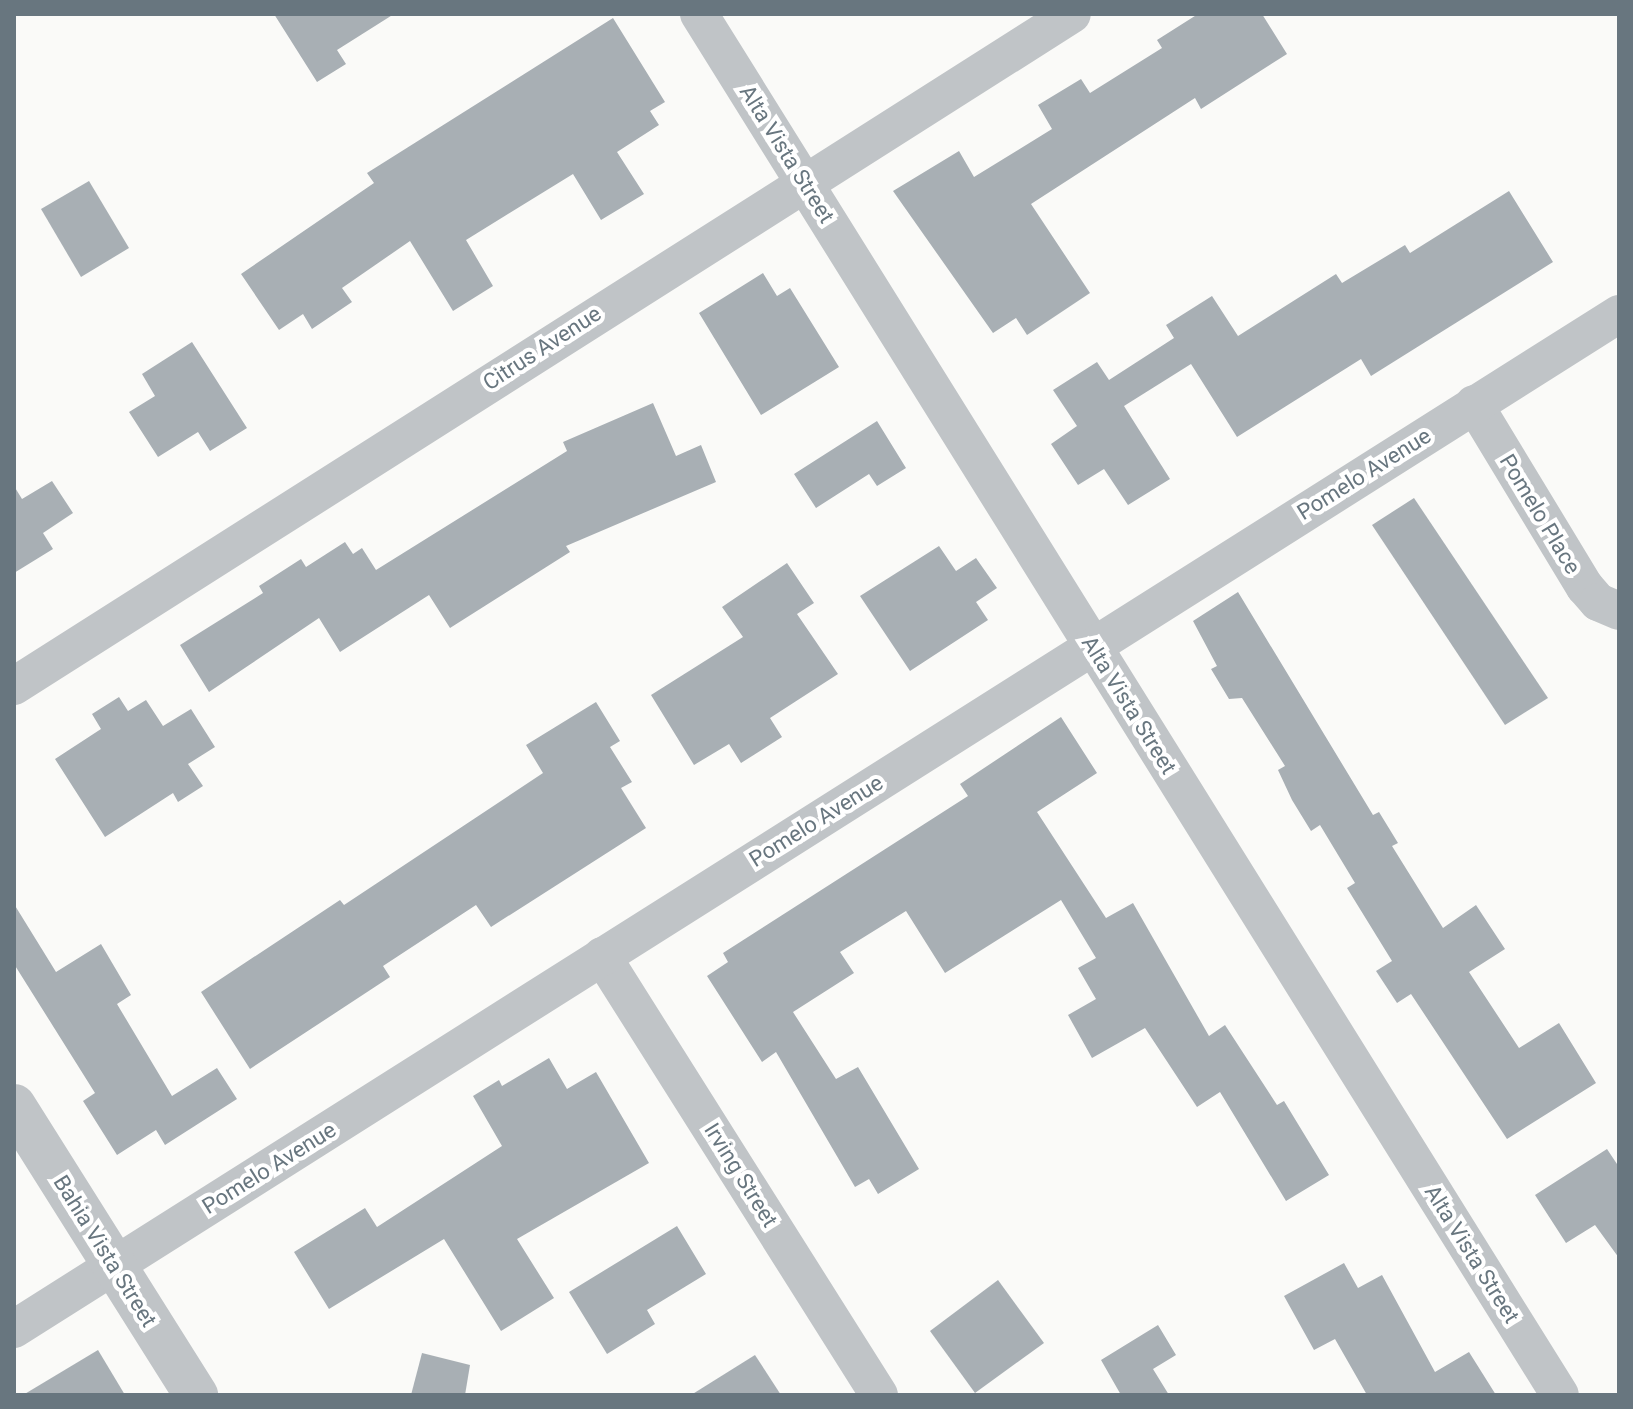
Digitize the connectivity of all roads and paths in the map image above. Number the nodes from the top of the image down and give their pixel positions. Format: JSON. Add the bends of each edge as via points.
{"nodes":[{"id":1,"x":699,"y":14,"type":"edge"},
{"id":2,"x":1072,"y":14,"type":"edge"},
{"id":3,"x":803,"y":180,"type":"junction"},
{"id":4,"x":1619,"y":314,"type":"edge"},
{"id":5,"x":1474,"y":404,"type":"junction"},
{"id":6,"x":1619,"y":611,"type":"edge"},
{"id":7,"x":1093,"y":646,"type":"junction"},
{"id":8,"x":14,"y":686,"type":"edge"},
{"id":9,"x":602,"y":956,"type":"junction"},
{"id":10,"x":14,"y":1106,"type":"edge"},
{"id":11,"x":115,"y":1266,"type":"junction"},
{"id":12,"x":14,"y":1329,"type":"edge"},
{"id":13,"x":196,"y":1395,"type":"edge"},
{"id":14,"x":879,"y":1395,"type":"edge"},
{"id":15,"x":1560,"y":1395,"type":"edge"}],
"edges":[{"from":1,"to":3,"type":"street","name":"Alta Vista Street"},
{"from":2,"to":3,"type":"street","name":"Citrus Avenue"},
{"from":3,"to":7,"type":"street","name":"Alta Vista Street"},
{"from":3,"to":8,"type":"street","name":"Citrus Avenue"},
{"from":4,"to":5,"type":"street","name":"Pomelo Avenue"},
{"from":5,"to":6,"type":"street","name":"Pomelo Place","via":[[1585,587],[1598,602]]},
{"from":5,"to":7,"type":"street","name":"Pomelo Avenue"},
{"from":7,"to":9,"type":"street","name":"Pomelo Avenue"},
{"from":7,"to":15,"type":"street","name":"Alta Vista Street"},
{"from":9,"to":11,"type":"street","name":"Pomelo Avenue"},
{"from":9,"to":14,"type":"street","name":"Irving Street"},
{"from":10,"to":11,"type":"street","name":"Bahia Vista Street"},
{"from":11,"to":12,"type":"street","name":"Pomelo Avenue"},
{"from":11,"to":13,"type":"street","name":"Bahia Vista Street"}]}
